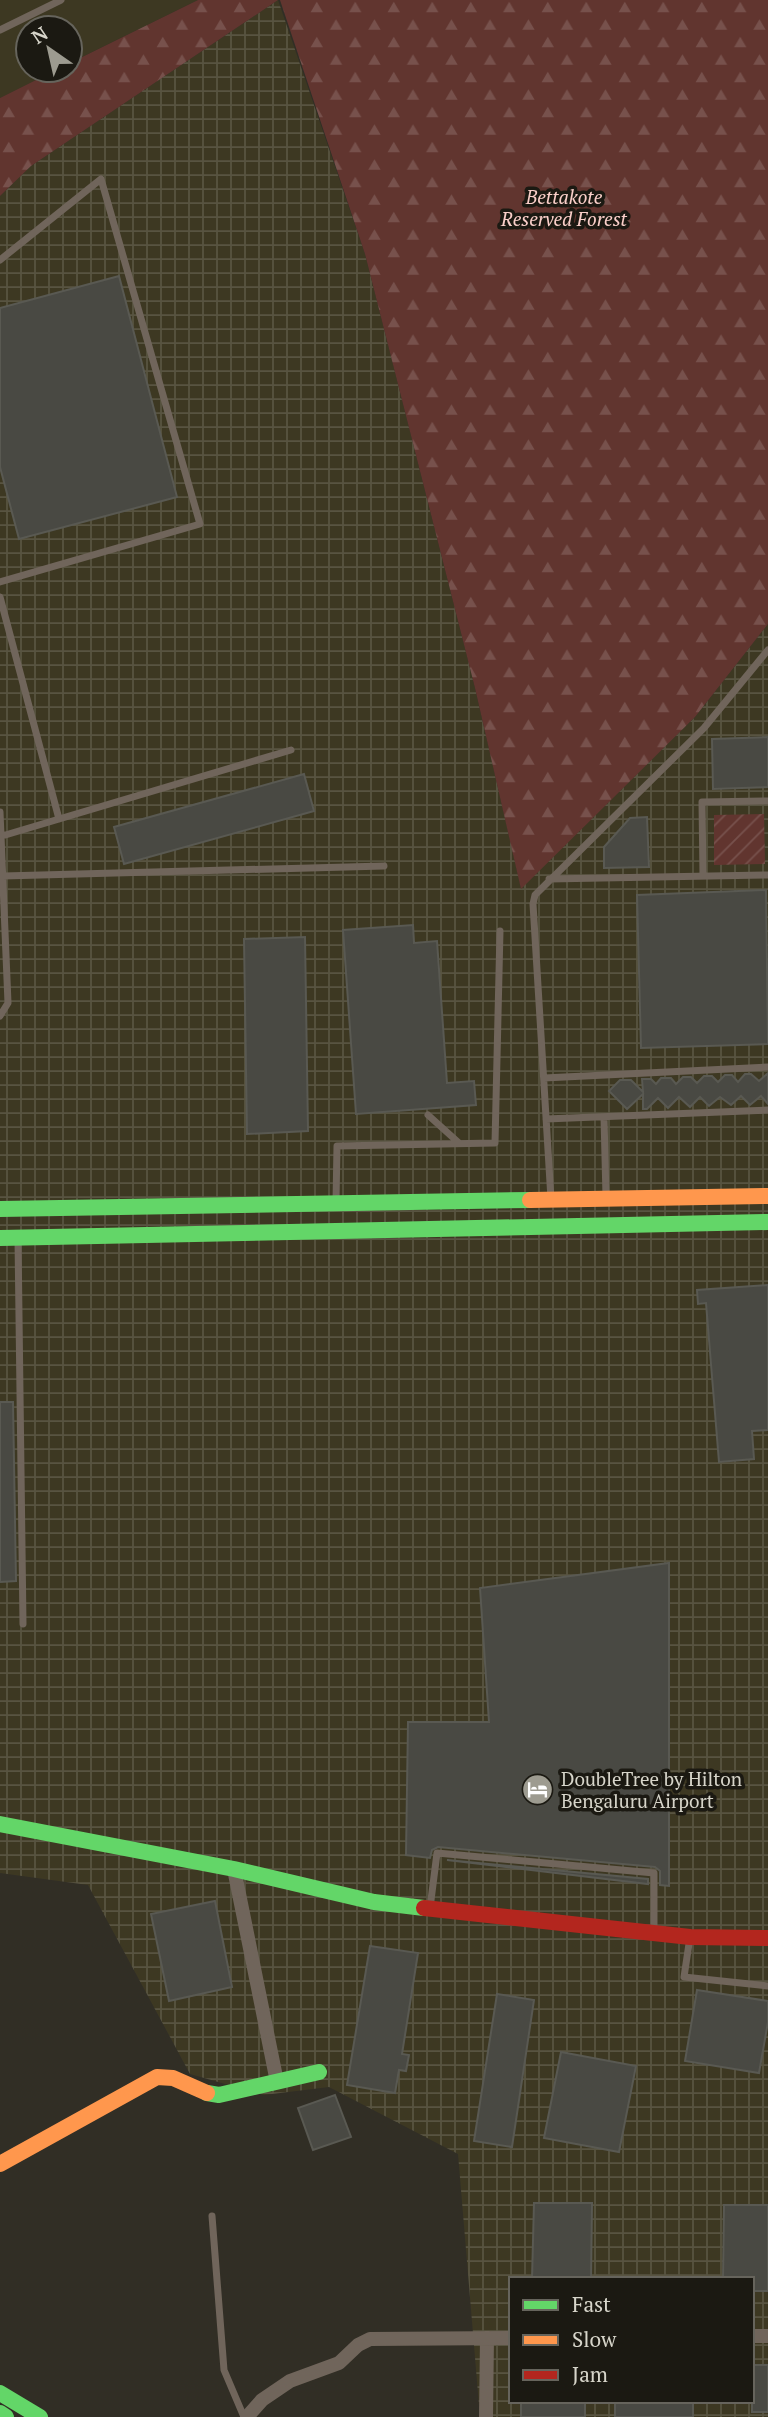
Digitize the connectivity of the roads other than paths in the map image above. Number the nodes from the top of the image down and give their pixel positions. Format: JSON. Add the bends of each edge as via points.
{"nodes":[{"id":1,"x":61,"y":0,"type":"edge"},
{"id":2,"x":0,"y":30,"type":"edge"},
{"id":3,"x":0,"y":260,"type":"edge"},
{"id":4,"x":0,"y":582,"type":"edge"},
{"id":5,"x":0,"y":597,"type":"edge"},
{"id":6,"x":768,"y":650,"type":"edge"},
{"id":7,"x":291,"y":750,"type":"dead end"},
{"id":8,"x":768,"y":801,"type":"edge"},
{"id":9,"x":0,"y":812,"type":"edge"},
{"id":10,"x":59,"y":819,"type":"junction"},
{"id":11,"x":2,"y":836,"type":"junction"},
{"id":12,"x":384,"y":866,"type":"dead end"},
{"id":13,"x":768,"y":875,"type":"edge"},
{"id":14,"x":3,"y":876,"type":"junction"},
{"id":15,"x":703,"y":876,"type":"junction"},
{"id":16,"x":550,"y":879,"type":"junction"},
{"id":17,"x":500,"y":931,"type":"dead end"},
{"id":18,"x":0,"y":1016,"type":"edge"},
{"id":19,"x":768,"y":1066,"type":"edge"},
{"id":20,"x":544,"y":1078,"type":"junction"},
{"id":21,"x":768,"y":1110,"type":"edge"},
{"id":22,"x":428,"y":1115,"type":"dead end"},
{"id":23,"x":604,"y":1117,"type":"junction"},
{"id":24,"x":546,"y":1119,"type":"junction"},
{"id":25,"x":460,"y":1143,"type":"junction"},
{"id":26,"x":768,"y":1196,"type":"edge"},
{"id":27,"x":606,"y":1199,"type":"junction"},
{"id":28,"x":551,"y":1200,"type":"junction"},
{"id":29,"x":336,"y":1203,"type":"junction"},
{"id":30,"x":0,"y":1209,"type":"edge"},
{"id":31,"x":768,"y":1222,"type":"edge"},
{"id":32,"x":0,"y":1238,"type":"edge"},
{"id":33,"x":18,"y":1238,"type":"junction"},
{"id":34,"x":23,"y":1624,"type":"dead end"},
{"id":35,"x":0,"y":1824,"type":"edge"},
{"id":36,"x":234,"y":1869,"type":"junction"},
{"id":37,"x":430,"y":1908,"type":"junction"},
{"id":38,"x":654,"y":1933,"type":"junction"},
{"id":39,"x":690,"y":1937,"type":"junction"},
{"id":40,"x":768,"y":1938,"type":"edge"},
{"id":41,"x":768,"y":1986,"type":"edge"},
{"id":42,"x":318,"y":2072,"type":"dead end"},
{"id":43,"x":277,"y":2082,"type":"junction"},
{"id":44,"x":0,"y":2164,"type":"edge"},
{"id":45,"x":212,"y":2216,"type":"dead end"},
{"id":46,"x":487,"y":2338,"type":"junction"},
{"id":47,"x":509,"y":2338,"type":"edge"},
{"id":48,"x":0,"y":2393,"type":"edge"},
{"id":49,"x":0,"y":2413,"type":"edge"},
{"id":50,"x":6,"y":2417,"type":"edge"},
{"id":51,"x":40,"y":2417,"type":"edge"},
{"id":52,"x":245,"y":2417,"type":"edge"},
{"id":53,"x":486,"y":2417,"type":"edge"}],
"edges":[{"from":1,"to":2,"type":"lane"},
{"from":3,"to":4,"type":"lane","via":[[101,179],[200,524]]},
{"from":5,"to":10,"type":"lane"},
{"from":6,"to":16,"type":"lane","via":[[704,728]]},
{"from":7,"to":10,"type":"lane"},
{"from":8,"to":15,"type":"lane","via":[[702,802]]},
{"from":9,"to":11,"type":"lane"},
{"from":10,"to":11,"type":"lane"},
{"from":11,"to":14,"type":"lane"},
{"from":12,"to":14,"type":"lane"},
{"from":13,"to":15,"type":"lane"},
{"from":14,"to":18,"type":"lane","via":[[8,1003]]},
{"from":15,"to":16,"type":"lane"},
{"from":16,"to":20,"type":"lane","via":[[533,904]]},
{"from":17,"to":25,"type":"lane","via":[[495,1143]]},
{"from":19,"to":20,"type":"lane"},
{"from":20,"to":24,"type":"lane"},
{"from":21,"to":23,"type":"lane"},
{"from":22,"to":25,"type":"lane"},
{"from":23,"to":24,"type":"lane"},
{"from":23,"to":27,"type":"lane"},
{"from":24,"to":28,"type":"lane"},
{"from":25,"to":29,"type":"lane","via":[[337,1146]]},
{"from":26,"to":27,"type":"street"},
{"from":27,"to":28,"type":"street"},
{"from":28,"to":29,"type":"street"},
{"from":29,"to":30,"type":"street"},
{"from":31,"to":33,"type":"street"},
{"from":32,"to":33,"type":"street"},
{"from":33,"to":34,"type":"lane"},
{"from":35,"to":36,"type":"street"},
{"from":36,"to":37,"type":"street","via":[[374,1902]]},
{"from":36,"to":43,"type":"street"},
{"from":37,"to":38,"type":"street"},
{"from":37,"to":38,"type":"lane","via":[[437,1853],[654,1873]]},
{"from":38,"to":39,"type":"street"},
{"from":39,"to":40,"type":"street"},
{"from":39,"to":41,"type":"lane","via":[[684,1977]]},
{"from":42,"to":43,"type":"street"},
{"from":43,"to":44,"type":"street","via":[[214,2095],[174,2078],[157,2077]]},
{"from":45,"to":52,"type":"lane","via":[[224,2370]]},
{"from":46,"to":47,"type":"street"},
{"from":46,"to":52,"type":"street","via":[[370,2339],[339,2363],[290,2381]]},
{"from":46,"to":53,"type":"street"},
{"from":48,"to":51,"type":"street"},
{"from":49,"to":50,"type":"street"}]}
